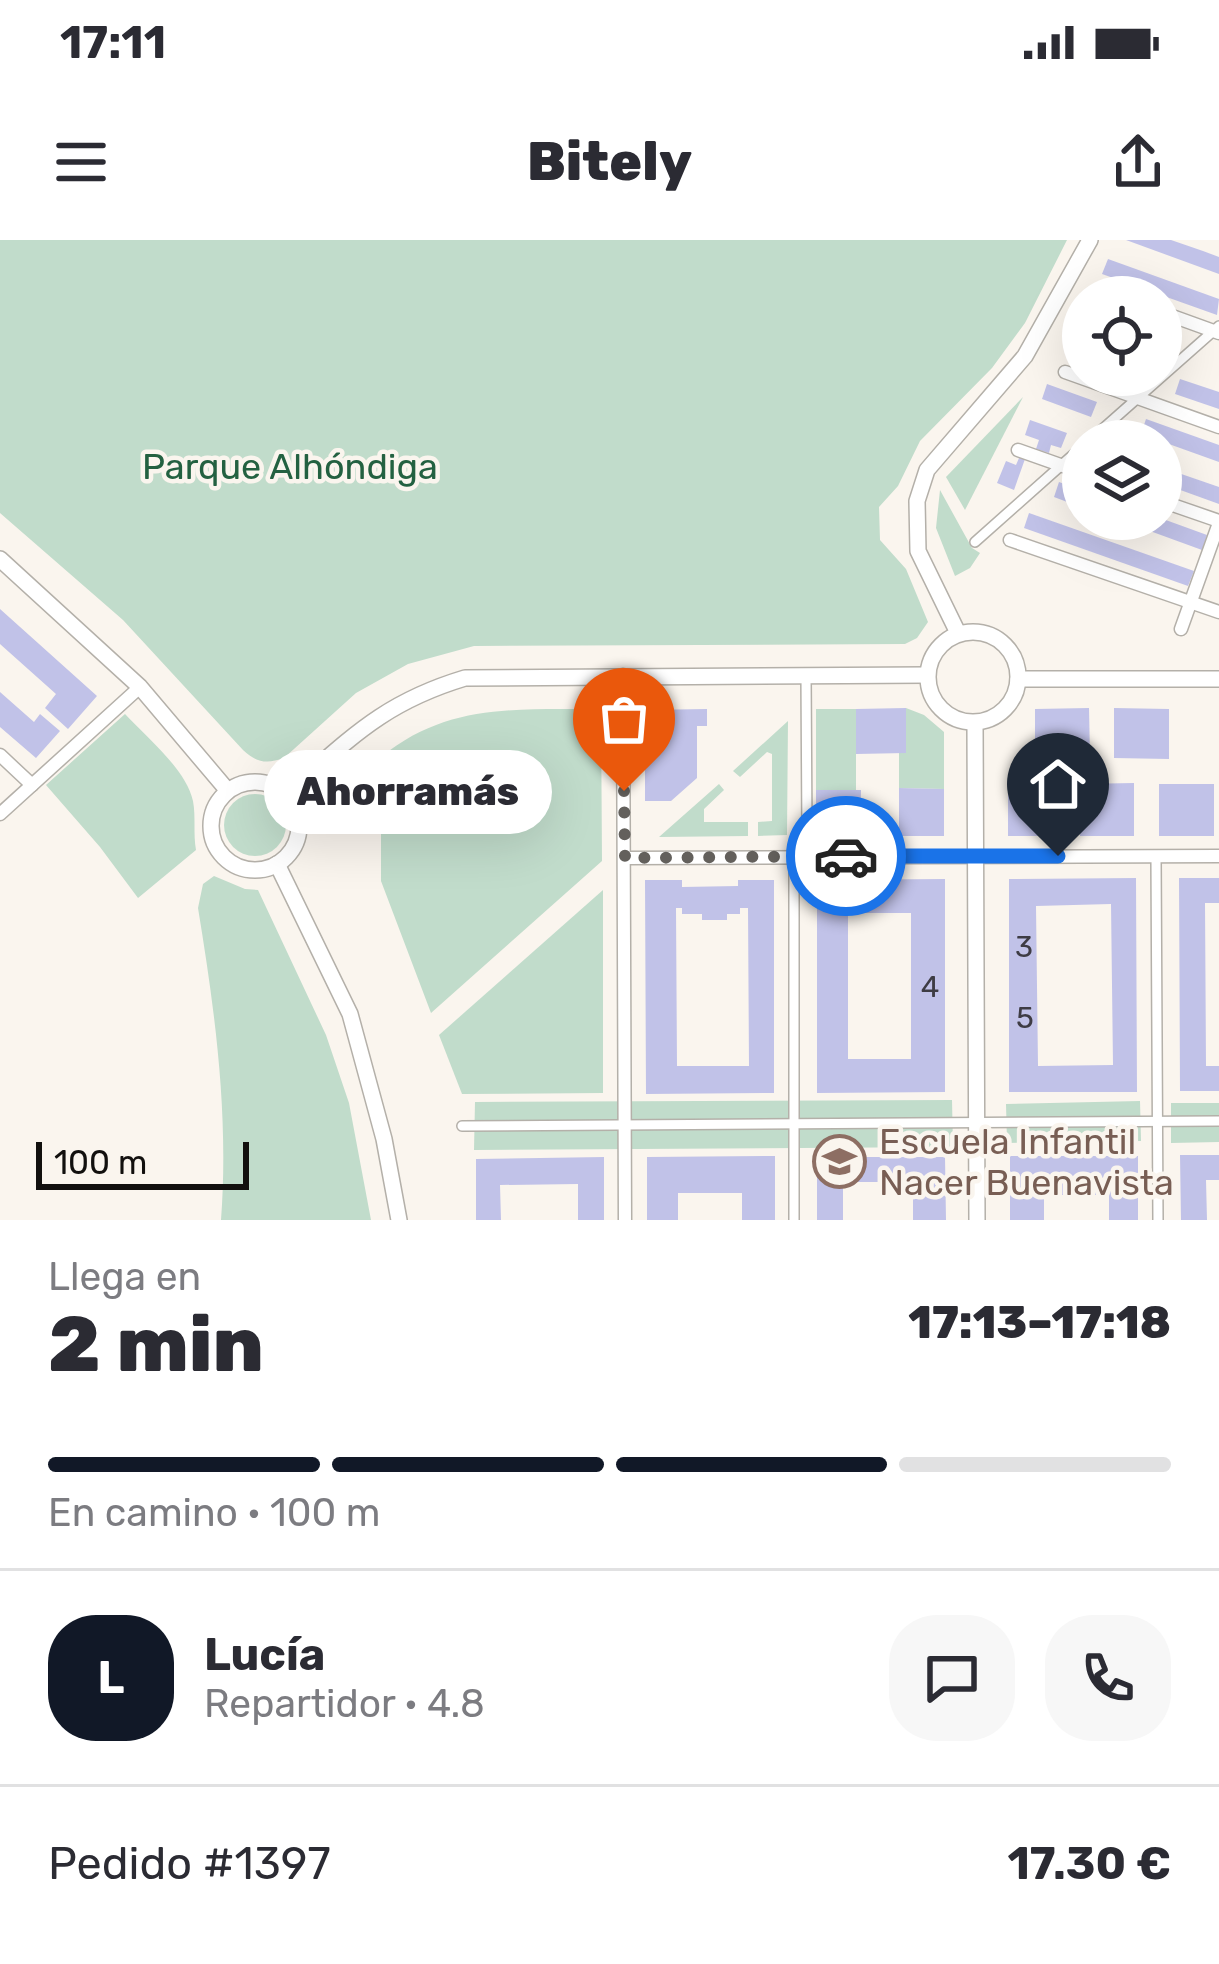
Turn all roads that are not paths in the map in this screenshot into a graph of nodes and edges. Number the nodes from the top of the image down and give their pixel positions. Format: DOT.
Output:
graph roads {
  1 [pos="1090,240"];
  2 [pos="1182,319"];
  3 [pos="1217,330"];
  4 [pos="1131,396"];
  5 [pos="1137,398"];
  6 [pos="1113,420"];
  7 [pos="1219,427"];
  8 [pos="1018,450"];
  9 [pos="1061,466"];
  10 [pos="1182,508"];
  11 [pos="1219,522"];
  12 [pos="1010,540"];
  13 [pos="975,542"];
  14 [pos="0,559"];
  15 [pos="1190,602"];
  16 [pos="1219,612"];
  17 [pos="1180,629"];
  18 [pos="958,633"];
  19 [pos="623,675"];
  20 [pos="806,675"];
  21 [pos="927,675"];
  22 [pos="1018,679"];
  23 [pos="1219,679"];
  24 [pos="140,687"];
  25 [pos="975,723"];
  26 [pos="0,755"];
  27 [pos="32,785"];
  28 [pos="228,791"];
  29 [pos="286,794"];
  30 [pos="0,814"];
  31 [pos="976,856"];
  32 [pos="1156,856"];
  33 [pos="1219,856"];
  34 [pos="794,857"];
  35 [pos="625,858"];
  36 [pos="278,864"];
  37 [pos="1157,1120"];
  38 [pos="1219,1121"];
  39 [pos="976,1123"];
  40 [pos="625,1125"];
  41 [pos="462,1126"];
  42 [pos="794,1126"];
  43 [pos="399,1220"];
  44 [pos="626,1220"];
  45 [pos="794,1220"];
  46 [pos="977,1220"];
  47 [pos="1158,1220"];
  1 -- 18 [label="street"];
  2 -- 3 [label="street"];
  3 -- 5 [label="street"];
  4 -- 5 [label="street"];
  5 -- 6 [label="street"];
  5 -- 7 [label="street"];
  8 -- 9 [label="street"];
  9 -- 13 [label="street"];
  10 -- 11 [label="street"];
  11 -- 15 [label="street"];
  12 -- 15 [label="street"];
  14 -- 24 [label="street"];
  15 -- 16 [label="street"];
  15 -- 17 [label="street"];
  18 -- 21 [label="street"];
  18 -- 22 [label="street"];
  19 -- 20 [label="street"];
  19 -- 29 [label="street"];
  19 -- 35 [label="street"];
  20 -- 21 [label="street"];
  20 -- 34 [label="street"];
  21 -- 25 [label="street"];
  22 -- 23 [label="street"];
  22 -- 25 [label="street"];
  24 -- 27 [label="street"];
  24 -- 28 [label="street"];
  25 -- 31 [label="street"];
  26 -- 27 [label="street"];
  27 -- 30 [label="street"];
  28 -- 29 [label="street"];
  28 -- 36 [label="street"];
  29 -- 36 [label="street"];
  31 -- 32 [label="street"];
  31 -- 34 [label="street"];
  31 -- 39 [label="street"];
  32 -- 33 [label="street"];
  32 -- 37 [label="street"];
  34 -- 35 [label="street"];
  34 -- 42 [label="street"];
  35 -- 40 [label="street"];
  36 -- 43 [label="street"];
  37 -- 38 [label="street"];
  37 -- 39 [label="street"];
  37 -- 47 [label="street"];
  39 -- 42 [label="street"];
  39 -- 46 [label="street"];
  40 -- 41 [label="street"];
  40 -- 42 [label="street"];
  40 -- 44 [label="street"];
  42 -- 45 [label="street"];
}
